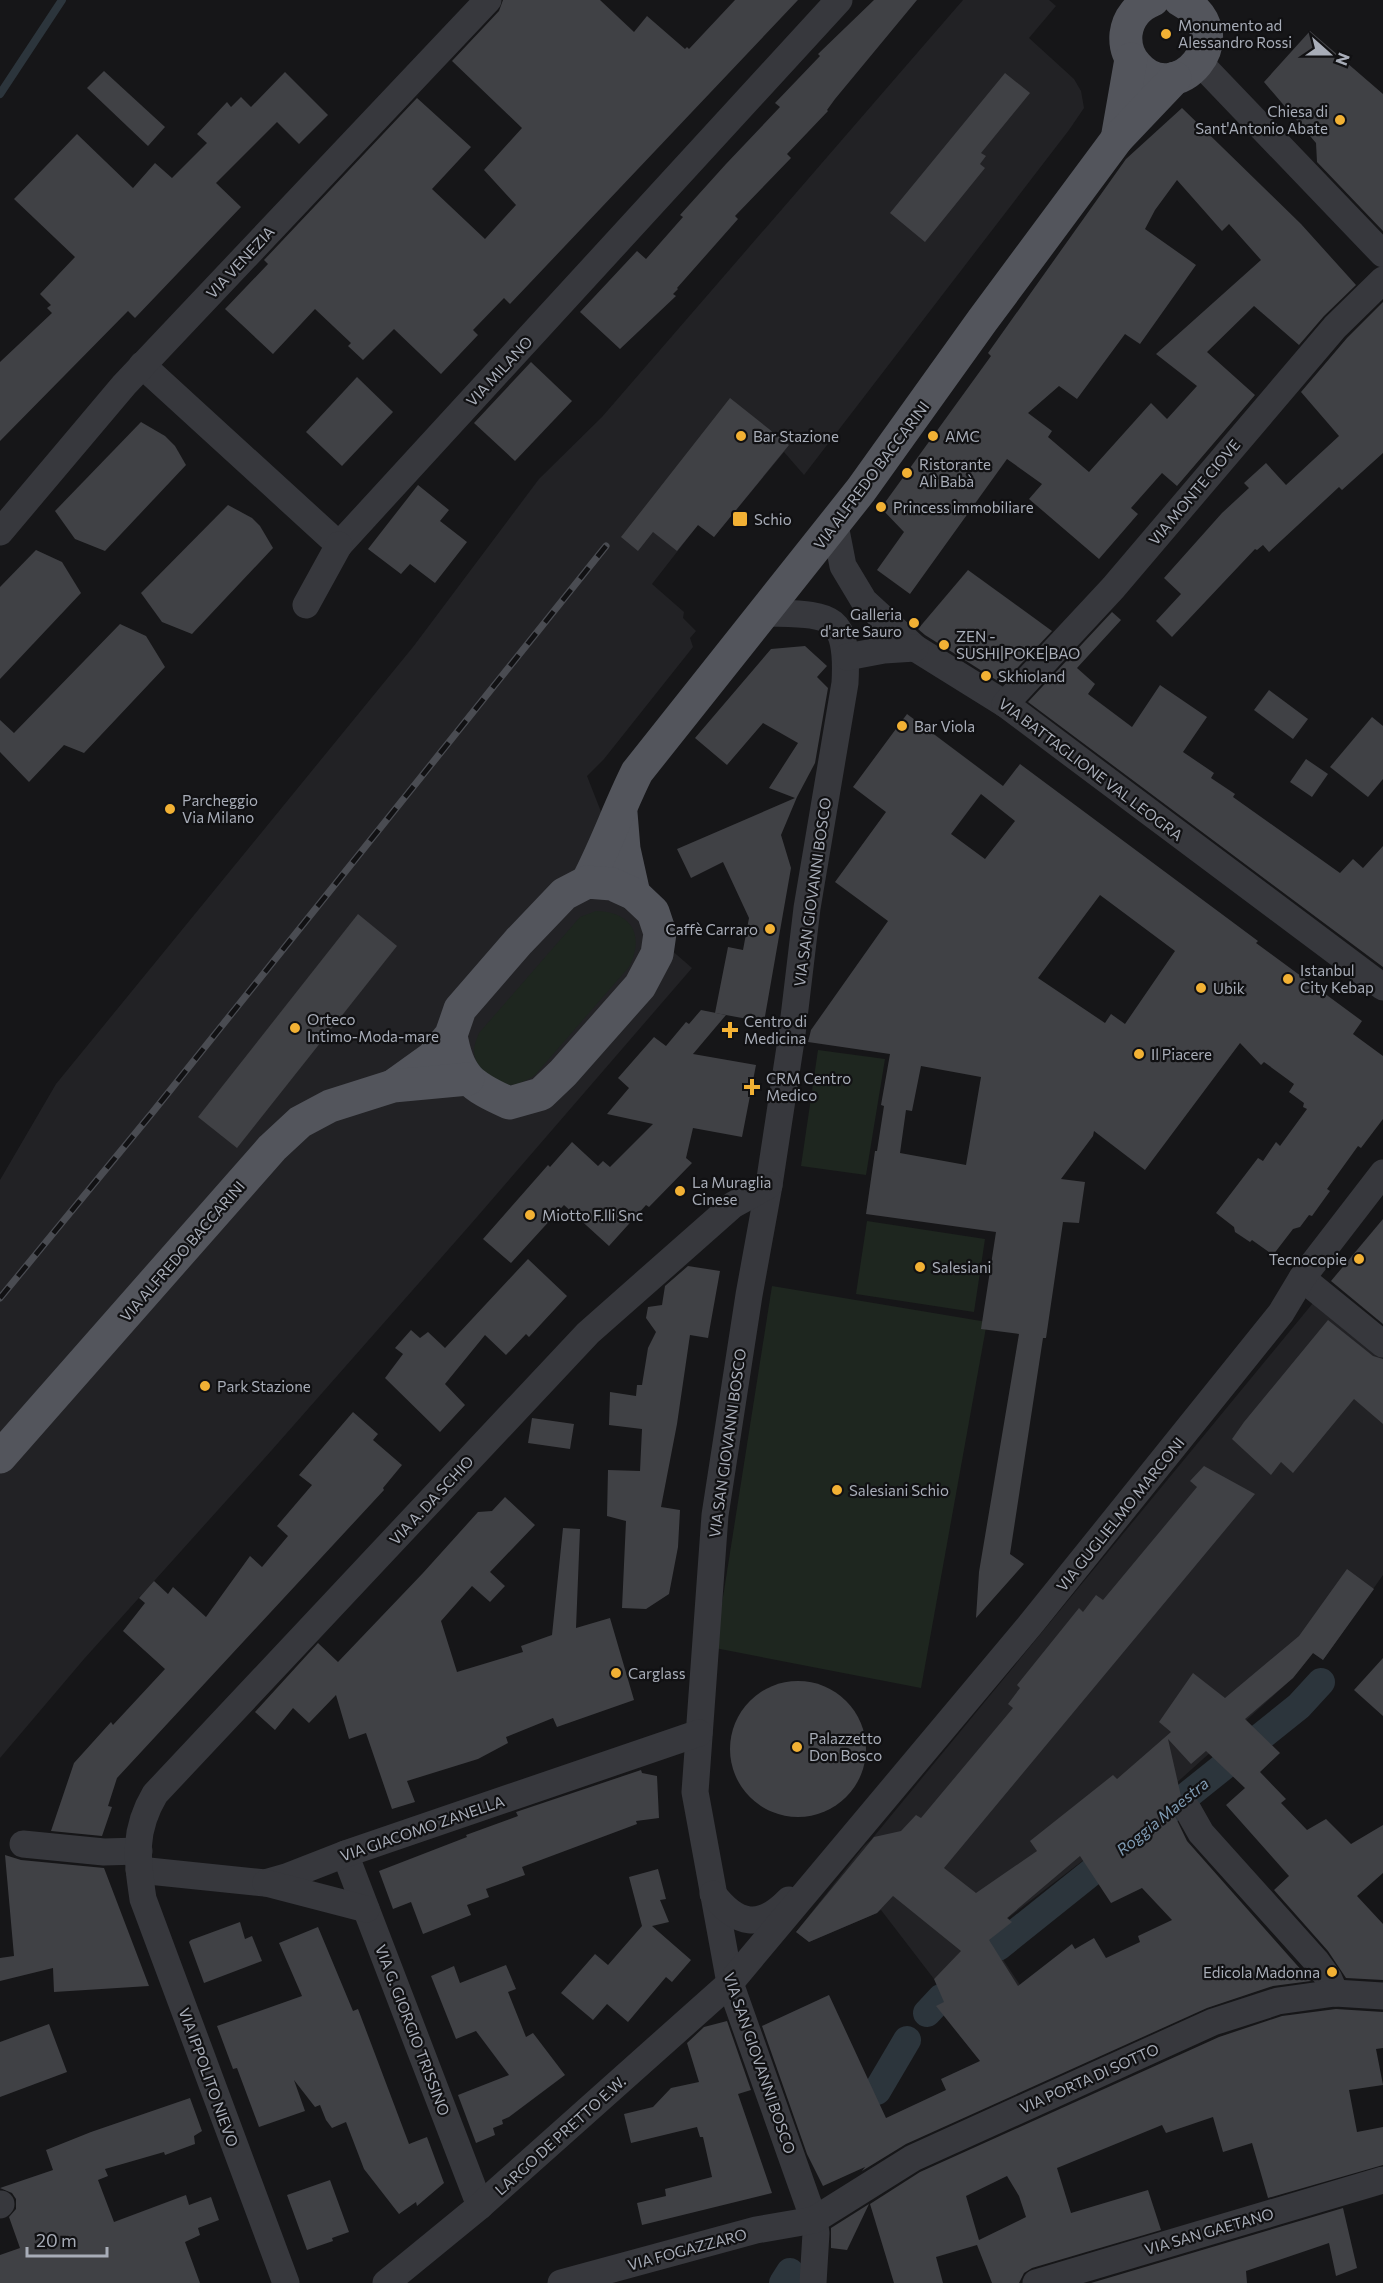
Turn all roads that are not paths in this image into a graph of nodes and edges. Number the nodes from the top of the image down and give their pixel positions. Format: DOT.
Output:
graph roads {
  1 [pos="488,0"];
  2 [pos="839,0"];
  3 [pos="1139,4"];
  4 [pos="1200,5"];
  5 [pos="1131,59"];
  6 [pos="1187,70"];
  7 [pos="1117,139"];
  8 [pos="1383,254"];
  9 [pos="1383,280"];
  10 [pos="142,365"];
  11 [pos="835,525"];
  12 [pos="0,532"];
  13 [pos="339,545"];
  14 [pos="306,604"];
  15 [pos="765,613"];
  16 [pos="915,648"];
  17 [pos="847,657"];
  18 [pos="1005,704"];
  19 [pos="620,805"];
  20 [pos="587,882"];
  21 [pos="634,894"];
  22 [pos="1383,987"];
  23 [pos="456,1022"];
  24 [pos="468,1080"];
  25 [pos="393,1086"];
  26 [pos="1383,1173"];
  27 [pos="769,1185"];
  28 [pos="1302,1278"];
  29 [pos="1383,1344"];
  30 [pos="0,1457"];
  31 [pos="699,1733"];
  32 [pos="1188,1810"];
  33 [pos="23,1844"];
  34 [pos="844,1846"];
  35 [pos="345,1854"];
  36 [pos="139,1860"];
  37 [pos="265,1883"];
  38 [pos="713,1894"];
  39 [pos="366,1910"];
  40 [pos="730,1983"];
  41 [pos="1335,1993"];
  42 [pos="1383,1996"];
  43 [pos="1383,2180"];
  44 [pos="480,2206"];
  45 [pos="814,2220"];
  46 [pos="1064,2279"];
  47 [pos="286,2283"];
  48 [pos="386,2283"];
  49 [pos="561,2283"];
  50 [pos="813,2283"];
  51 [pos="1036,2283"];
  1 -- 10 [label="street, VIA VENEZIA"];
  2 -- 13 [label="street, VIA MILANO"];
  3 -- 5 [label="main road"];
  4 -- 6 [label="main road"];
  5 -- 6 [label="main road"];
  5 -- 7 [label="main road"];
  6 -- 7 [label="main road, VIA ALFREDO BACCARINI"];
  6 -- 8 [label="street"];
  7 -- 11 [label="main road, VIA ALFREDO BACCARINI"];
  9 -- 18 [label="street, VIA MONTE CIOVE"];
  10 -- 12 [label="street, VIA VENEZIA"];
  10 -- 13 [label="street"];
  11 -- 15 [label="main road, VIA ALFREDO BACCARINI"];
  11 -- 16 [label="street, VIA BATTAGLIONE VAL LEOGRA"];
  13 -- 14 [label="street, VIA MILANO"];
  15 -- 17 [label="street, VIA SAN GIOVANNI BOSCO"];
  15 -- 19 [label="main road, VIA ALFREDO BACCARINI"];
  16 -- 17 [label="street"];
  16 -- 18 [label="street, VIA BATTAGLIONE VAL LEOGRA"];
  17 -- 27 [label="street, VIA SAN GIOVANNI BOSCO"];
  18 -- 22 [label="street, VIA BATTAGLIONE VAL LEOGRA"];
  19 -- 20 [label="main road, VIA ALFREDO BACCARINI"];
  19 -- 21 [label="main road"];
  20 -- 21 [label="main road"];
  20 -- 23 [label="main road, VIA ALFREDO BACCARINI"];
  21 -- 24 [label="main road"];
  23 -- 24 [label="main road"];
  23 -- 25 [label="main road, VIA ALFREDO BACCARINI"];
  24 -- 25 [label="main road, VIA ALFREDO BACCARINI"];
  25 -- 30 [label="main road, VIA ALFREDO BACCARINI"];
  26 -- 28 [label="street, VIA GUGLIELMO MARCONI"];
  27 -- 31 [label="street, VIA SAN GIOVANNI BOSCO"];
  27 -- 36 [label="street, VIA A. DA SCHIO"];
  28 -- 29 [label="street"];
  28 -- 34 [label="street, VIA GUGLIELMO MARCONI"];
  31 -- 35 [label="street, VIA GIACOMO ZANELLA"];
  31 -- 38 [label="street, VIA SAN GIOVANNI BOSCO"];
  32 -- 41 [label="street"];
  33 -- 36 [label="street"];
  34 -- 38 [label="street, VIA GUGLIELMO MARCONI"];
  34 -- 40 [label="street, VIA GUGLIELMO MARCONI"];
  35 -- 37 [label="street, VIA GIACOMO ZANELLA"];
  35 -- 39 [label="street, VIA G. GIORGIO TRISSINO"];
  36 -- 37 [label="street, VIA GIACOMO ZANELLA"];
  36 -- 47 [label="street, VIA IPPOLITO NIEVO"];
  37 -- 39 [label="street"];
  38 -- 40 [label="street, VIA SAN GIOVANNI BOSCO"];
  39 -- 44 [label="street, VIA G. GIORGIO TRISSINO"];
  40 -- 44 [label="street, LARGO DE PRETTO E.W."];
  40 -- 45 [label="street, VIA SAN GIOVANNI BOSCO"];
  41 -- 42 [label="street, VIA PORTA DI SOTTO"];
  41 -- 45 [label="street, VIA PORTA DI SOTTO"];
  43 -- 46 [label="street, VIA SAN GAETANO"];
  44 -- 48 [label="street, LARGO DE PRETTO E.W."];
  45 -- 49 [label="street, VIA FOGAZZARO"];
  45 -- 50 [label="street, VIA SAN GIOVANNI BOSCO"];
  46 -- 51 [label="street, VIA SAN GAETANO"];
}
